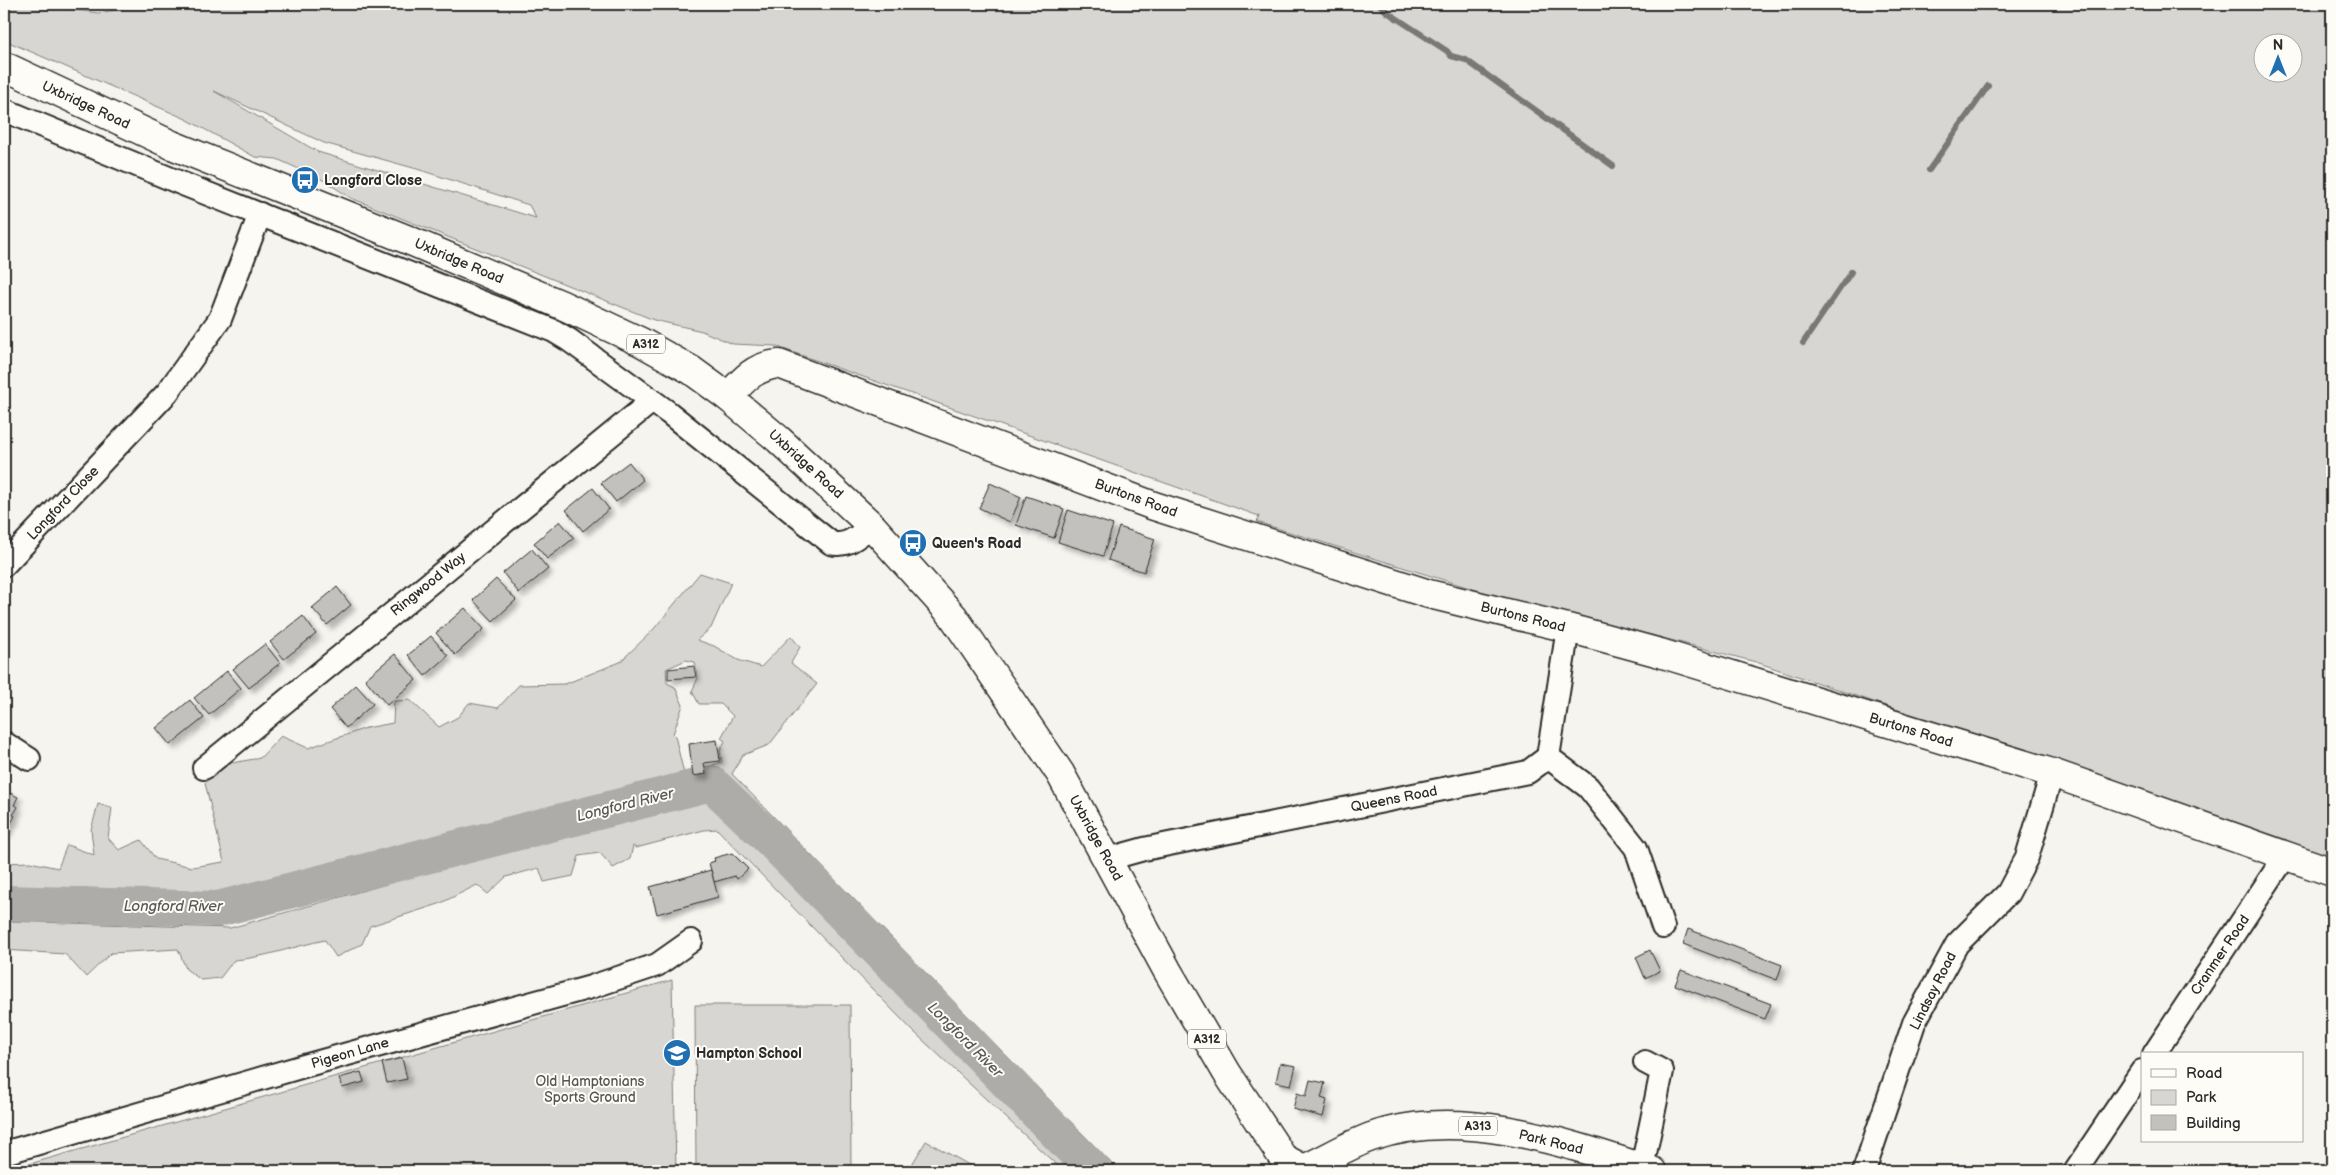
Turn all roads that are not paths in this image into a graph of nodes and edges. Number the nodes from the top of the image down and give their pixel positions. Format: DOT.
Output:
graph roads {
  1 [pos="4,66"];
  2 [pos="4,110"];
  3 [pos="260,214"];
  4 [pos="728,397"];
  5 [pos="652,400"];
  6 [pos="872,526"];
  7 [pos="4,565"];
  8 [pos="1568,628"];
  9 [pos="4,743"];
  10 [pos="1548,757"];
  11 [pos="29,759"];
  12 [pos="204,768"];
  13 [pos="2052,773"];
  14 [pos="2286,855"];
  15 [pos="1108,859"];
  16 [pos="2332,872"];
  17 [pos="1663,927"];
  18 [pos="691,941"];
  19 [pos="2155,1052"];
  20 [pos="1645,1062"];
  21 [pos="2141,1073"];
  22 [pos="4,1153"];
  23 [pos="1300,1169"];
  24 [pos="1647,1170"];
  25 [pos="1864,1171"];
  26 [pos="2076,1171"];
  1 -- 4 [label="main road, Uxbridge Road / A312"];
  2 -- 3 [label="street"];
  3 -- 5 [label="street"];
  3 -- 7 [label="street, Longford Close"];
  4 -- 6 [label="main road, Uxbridge Road / A312"];
  4 -- 8 [label="main road, Burtons Road"];
  5 -- 6 [label="street"];
  5 -- 12 [label="street, Ringwood Way"];
  6 -- 15 [label="main road, Uxbridge Road / A312"];
  8 -- 10 [label="street"];
  8 -- 13 [label="main road, Burtons Road"];
  9 -- 11 [label="street"];
  10 -- 15 [label="street, Queens Road"];
  10 -- 17 [label="street"];
  13 -- 14 [label="main road, Burtons Road"];
  13 -- 25 [label="street, Lindsay Road"];
  14 -- 16 [label="main road, Burtons Road"];
  14 -- 19 [label="street, Cranmer Road"];
  15 -- 23 [label="main road, Uxbridge Road / A312"];
  18 -- 22 [label="street, Pigeon Lane"];
  20 -- 24 [label="street"];
  21 -- 26 [label="street"];
  23 -- 24 [label="main road, Park Road / A313"];
}
